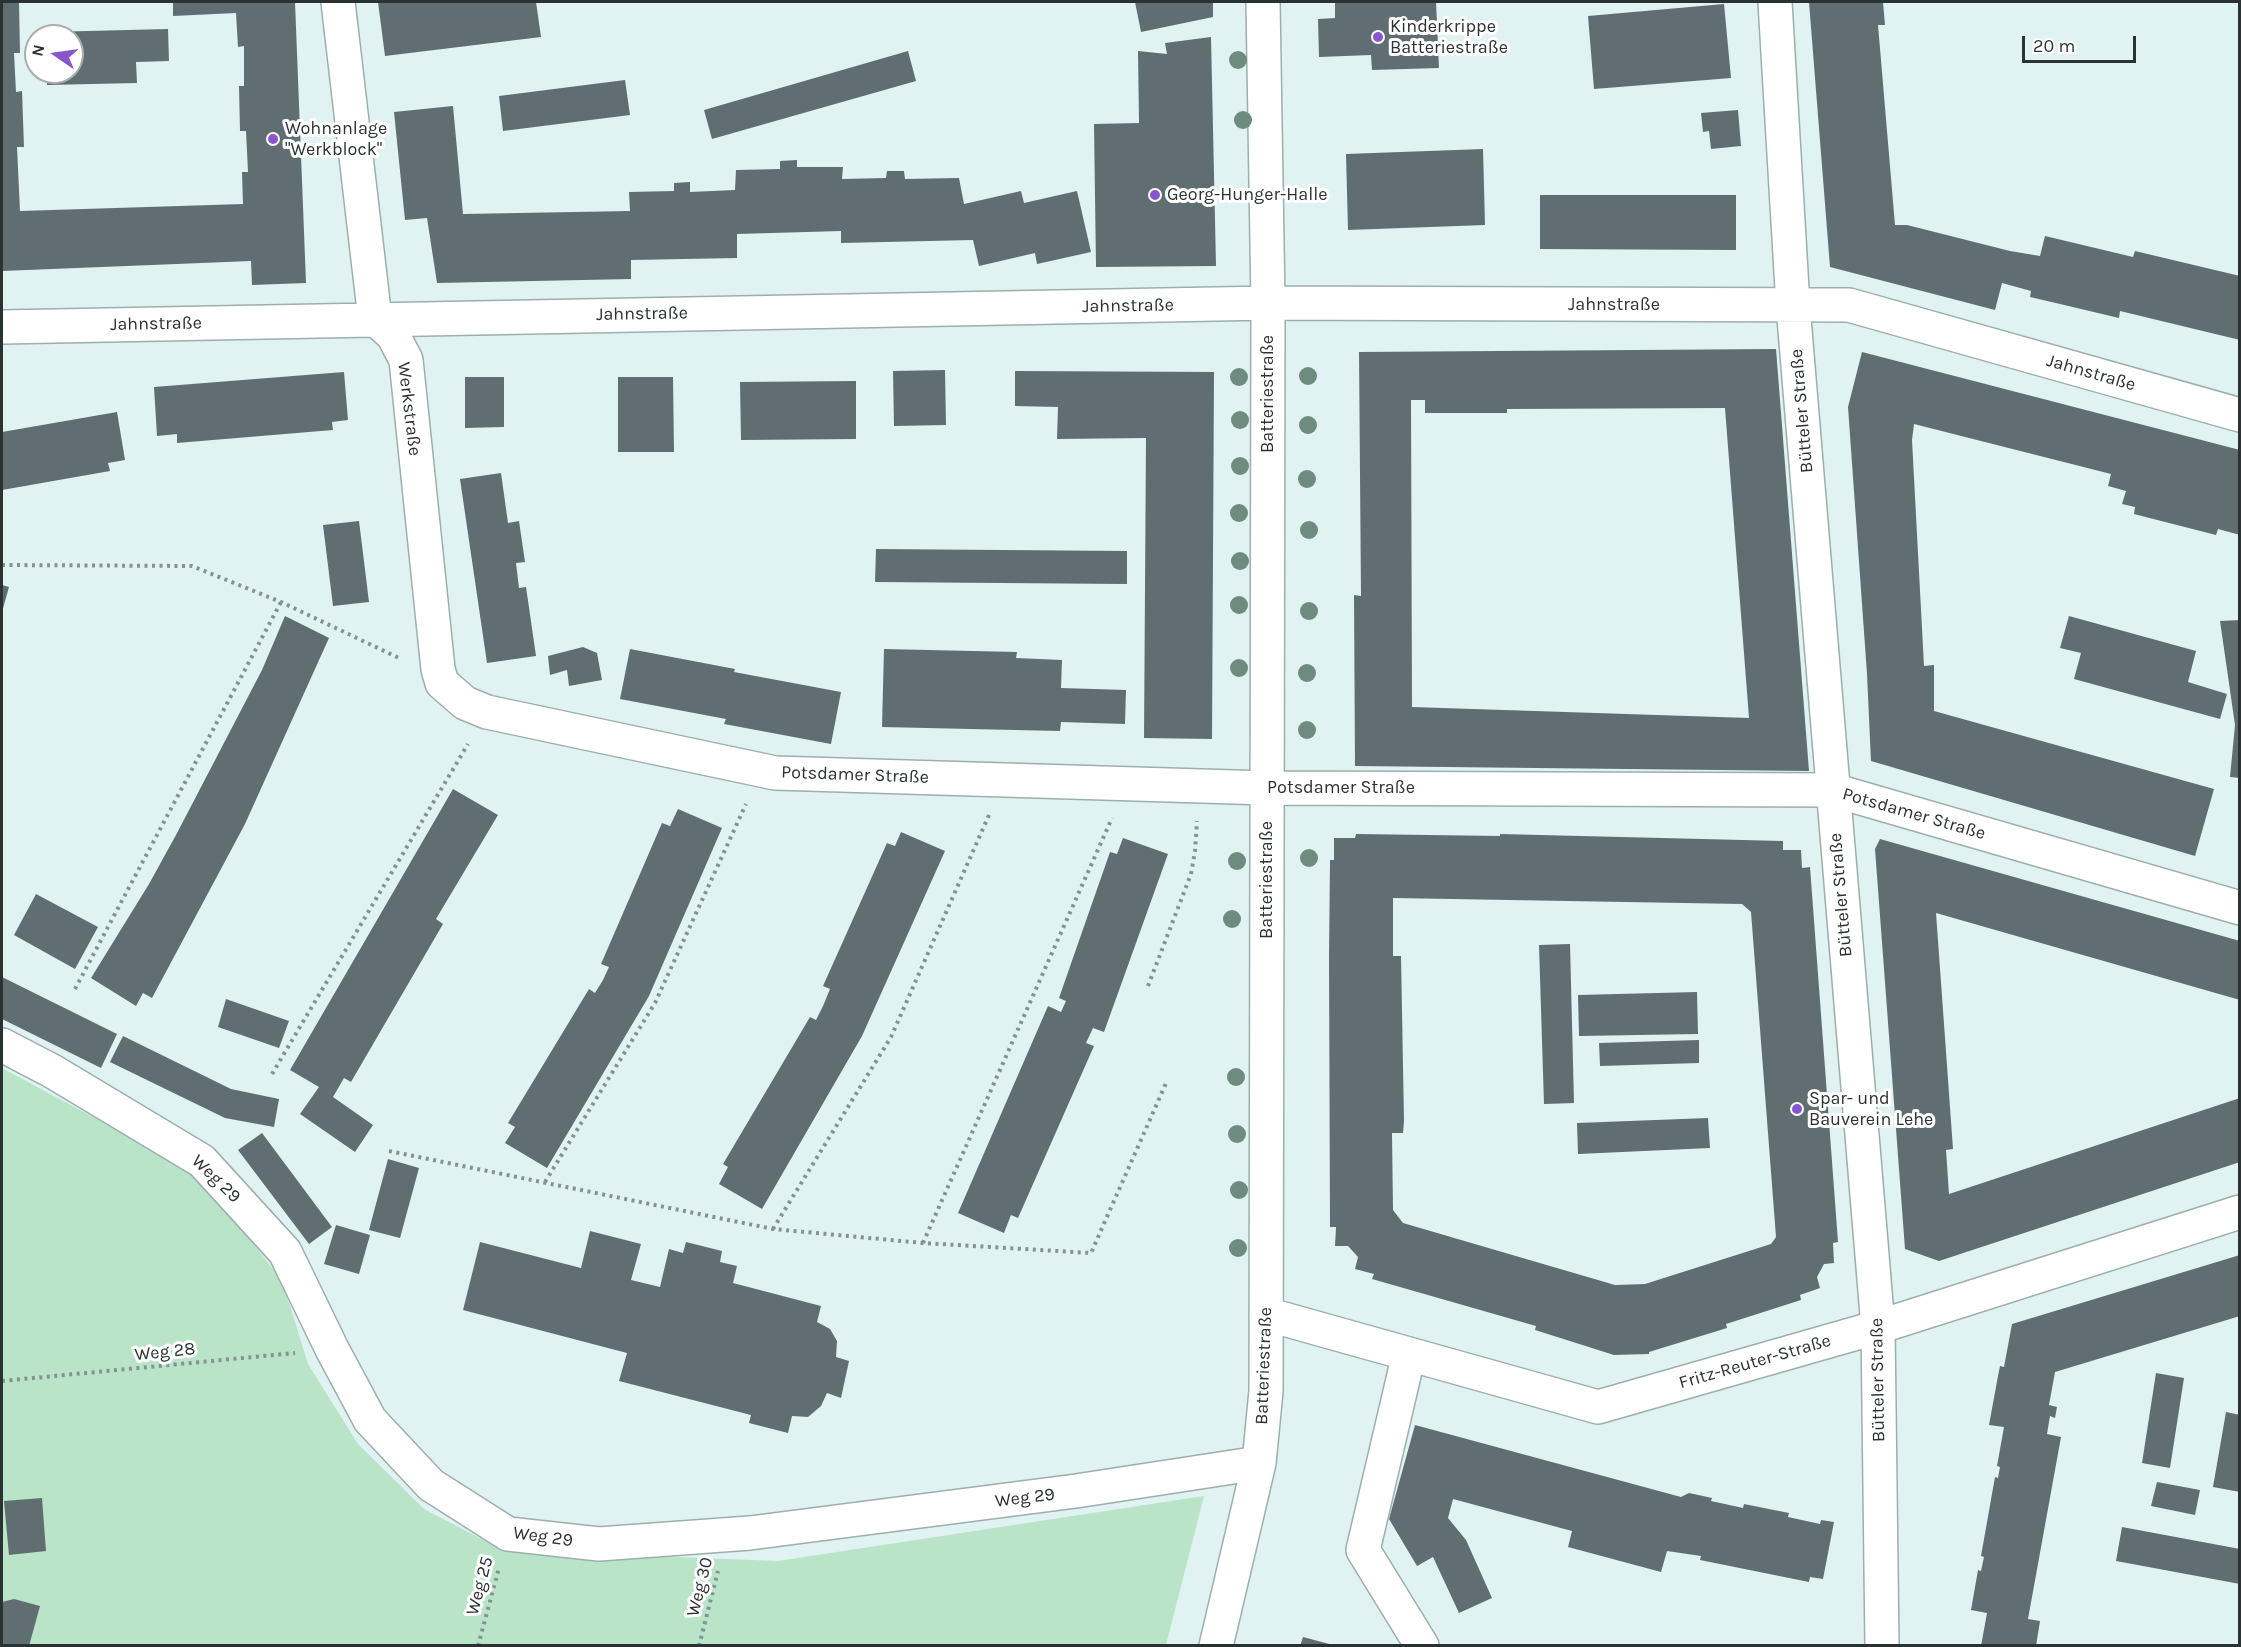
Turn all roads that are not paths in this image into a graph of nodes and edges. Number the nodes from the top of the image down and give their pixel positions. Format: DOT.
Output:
graph roads {
  1 [pos="338,2"];
  2 [pos="1263,2"];
  3 [pos="1775,2"];
  4 [pos="1268,303"];
  5 [pos="1793,306"];
  6 [pos="375,319"];
  7 [pos="2,327"];
  8 [pos="2240,415"];
  9 [pos="440,676"];
  10 [pos="1267,788"];
  11 [pos="1833,790"];
  12 [pos="2240,908"];
  13 [pos="2,1045"];
  14 [pos="2240,1212"];
  15 [pos="1266,1314"];
  16 [pos="1878,1327"];
  17 [pos="1409,1354"];
  18 [pos="1259,1464"];
  19 [pos="1216,1646"];
  20 [pos="1422,1646"];
  21 [pos="1882,1646"];
  1 -- 6 [label="street"];
  2 -- 4 [label="street, Batteriestraße"];
  3 -- 5 [label="street, Bütteler Straße"];
  4 -- 5 [label="street, Jahnstraße"];
  4 -- 6 [label="street, Jahnstraße"];
  4 -- 10 [label="street, Batteriestraße"];
  5 -- 8 [label="street, Jahnstraße"];
  5 -- 11 [label="street, Bütteler Straße"];
  6 -- 7 [label="street, Jahnstraße"];
  6 -- 9 [label="street, Werkstraße"];
  9 -- 10 [label="street, Potsdamer Straße"];
  10 -- 11 [label="street, Potsdamer Straße"];
  10 -- 15 [label="street, Batteriestraße"];
  11 -- 12 [label="street, Potsdamer Straße"];
  11 -- 16 [label="street, Bütteler Straße"];
  13 -- 18 [label="street, Weg 29"];
  14 -- 16 [label="street, Fritz-Reuter-Straße"];
  15 -- 17 [label="street, Fritz-Reuter-Straße"];
  15 -- 18 [label="street, Batteriestraße"];
  16 -- 17 [label="street, Fritz-Reuter-Straße"];
  16 -- 21 [label="street, Bütteler Straße"];
  17 -- 20 [label="street"];
  18 -- 19 [label="street, Batteriestraße"];
}
